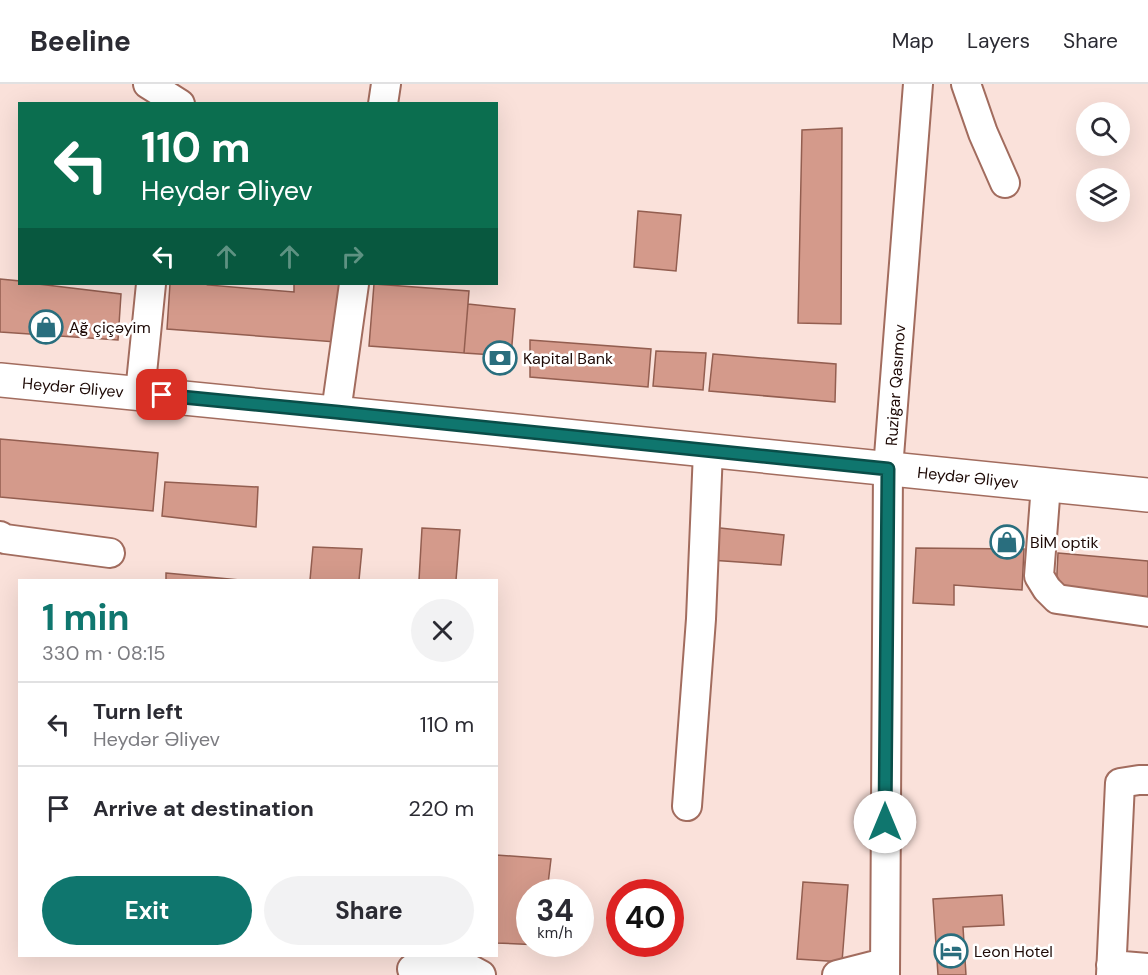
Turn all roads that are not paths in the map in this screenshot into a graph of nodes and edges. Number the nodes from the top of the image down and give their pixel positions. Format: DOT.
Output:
graph roads {
  1 [pos="148,84"];
  2 [pos="386,84"];
  3 [pos="918,84"];
  4 [pos="966,84"];
  5 [pos="177,102"];
  6 [pos="383,102"];
  7 [pos="1005,183"];
  8 [pos="151,285"];
  9 [pos="354,285"];
  10 [pos="0,380"];
  11 [pos="140,393"];
  12 [pos="336,412"];
  13 [pos="708,451"];
  14 [pos="888,469"];
  15 [pos="1046,485"];
  16 [pos="1148,495"];
  17 [pos="0,536"];
  18 [pos="110,553"];
  19 [pos="1148,612"];
  20 [pos="1148,780"];
  21 [pos="687,806"];
  22 [pos="1148,968"];
  23 [pos="412,969"];
  24 [pos="885,969"];
  25 [pos="1111,970"];
  26 [pos="481,975"];
  27 [pos="837,975"];
  1 -- 5 [label="street"];
  2 -- 6 [label="street"];
  3 -- 14 [label="street, Ruzigar Qasımov"];
  4 -- 7 [label="street"];
  8 -- 11 [label="street"];
  9 -- 12 [label="street"];
  10 -- 11 [label="main road, Heydər Əliyev"];
  11 -- 12 [label="main road, Heydər Əliyev"];
  12 -- 13 [label="main road, Heydər Əliyev"];
  13 -- 14 [label="main road, Heydər Əliyev"];
  13 -- 21 [label="street"];
  14 -- 15 [label="main road, Heydər Əliyev"];
  14 -- 24 [label="street, Ruzigar Qasımov"];
  15 -- 16 [label="main road, Heydər Əliyev"];
  15 -- 19 [label="street"];
  17 -- 18 [label="street"];
  20 -- 25 [label="street"];
  22 -- 25 [label="street"];
  23 -- 26 [label="street"];
  24 -- 27 [label="street"];
}
